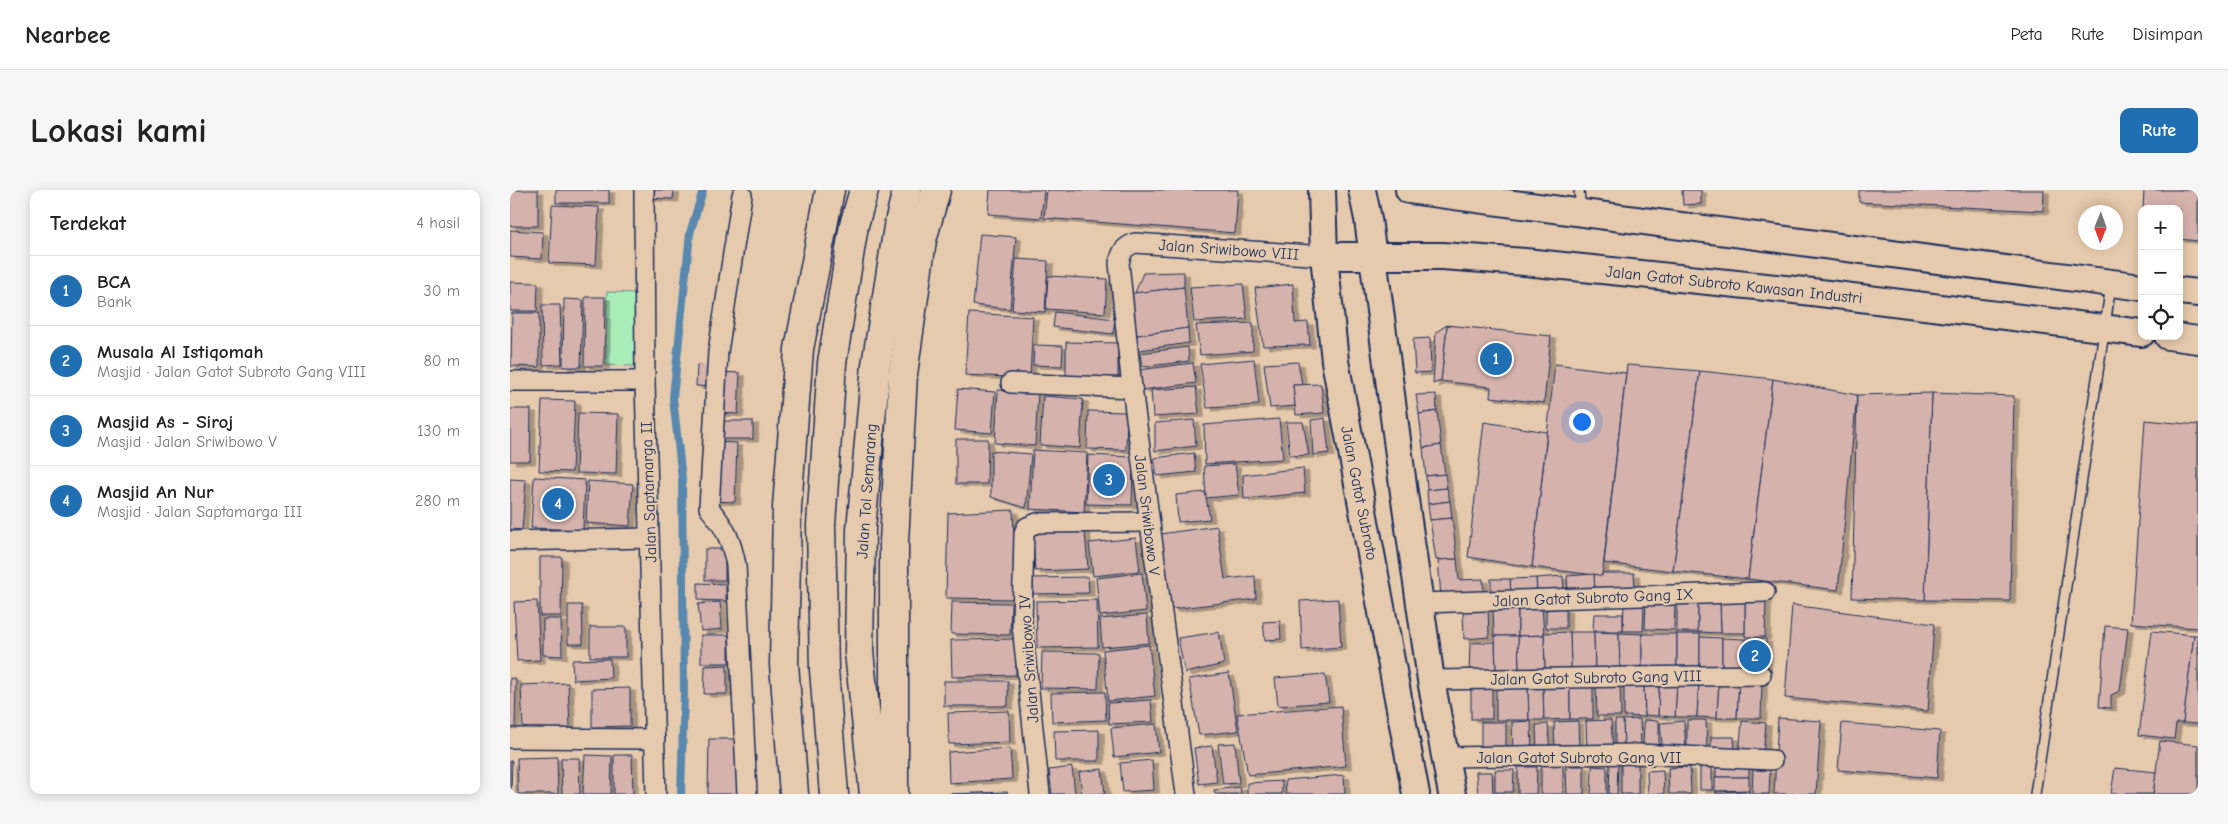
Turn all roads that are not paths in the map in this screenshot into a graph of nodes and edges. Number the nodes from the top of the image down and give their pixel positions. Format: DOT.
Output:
graph roads {
  1 [pos="644,190"];
  2 [pos="830,190"];
  3 [pos="864,190"];
  4 [pos="908,190"];
  5 [pos="936,190"];
  6 [pos="1322,190"];
  7 [pos="1362,190"];
  8 [pos="1409,190"];
  9 [pos="742,194"];
  10 [pos="1580,202"];
  11 [pos="1135,243"];
  12 [pos="1324,256"];
  13 [pos="1373,256"];
  14 [pos="2111,284"];
  15 [pos="2138,287"];
  16 [pos="2183,291"];
  17 [pos="2198,293"];
  18 [pos="2105,329"];
  19 [pos="2138,333"];
  20 [pos="2183,338"];
  21 [pos="2198,340"];
  22 [pos="510,381"];
  23 [pos="644,381"];
  24 [pos="1011,384"];
  25 [pos="1132,388"];
  26 [pos="1149,522"];
  27 [pos="649,538"];
  28 [pos="510,541"];
  29 [pos="1765,592"];
  30 [pos="1421,602"];
  31 [pos="1761,675"];
  32 [pos="1431,680"];
  33 [pos="510,738"];
  34 [pos="655,739"];
  35 [pos="1446,758"];
  36 [pos="1772,760"];
  37 [pos="656,794"];
  38 [pos="747,794"];
  39 [pos="794,794"];
  40 [pos="834,794"];
  41 [pos="874,794"];
  42 [pos="894,794"];
  43 [pos="1040,794"];
  44 [pos="1186,794"];
  45 [pos="1416,794"];
  46 [pos="1452,794"];
  47 [pos="2035,794"];
  1 -- 23 [label="street, Jalan Saptamarga II"];
  2 -- 39 [label="highway"];
  3 -- 40 [label="highway"];
  4 -- 41 [label="highway, Jalan Tol Semarang"];
  5 -- 42 [label="highway"];
  6 -- 12 [label="street, Jalan Gatot Subroto"];
  7 -- 13 [label="street"];
  8 -- 10 [label="street"];
  9 -- 38 [label="street"];
  10 -- 14 [label="street"];
  11 -- 12 [label="street, Jalan Sriwibowo VIII"];
  11 -- 25 [label="street, Jalan Sriwibowo V"];
  12 -- 13 [label="street, Jalan Gatot Subroto Kawasan Industri"];
  12 -- 45 [label="street, Jalan Gatot Subroto"];
  13 -- 18 [label="street, Jalan Gatot Subroto Kawasan Industri"];
  13 -- 30 [label="street"];
  14 -- 15 [label="street"];
  14 -- 18 [label="lane"];
  16 -- 17 [label="street"];
  18 -- 19 [label="street, Jalan Gatot Subroto Kawasan Industri"];
  18 -- 47 [label="lane"];
  20 -- 21 [label="street"];
  22 -- 23 [label="street"];
  23 -- 27 [label="street, Jalan Saptamarga II"];
  24 -- 25 [label="street"];
  25 -- 26 [label="street, Jalan Sriwibowo V"];
  26 -- 43 [label="street, Jalan Sriwibowo IV"];
  26 -- 44 [label="street, Jalan Sriwibowo V"];
  27 -- 28 [label="street"];
  27 -- 34 [label="street, Jalan Saptamarga II"];
  29 -- 30 [label="street, Jalan Gatot Subroto Gang IX"];
  30 -- 32 [label="street"];
  31 -- 32 [label="street, Jalan Gatot Subroto Gang VIII"];
  32 -- 35 [label="street"];
  33 -- 34 [label="street"];
  34 -- 37 [label="street, Jalan Saptamarga II"];
  35 -- 36 [label="street, Jalan Gatot Subroto Gang VII"];
  35 -- 46 [label="street"];
}
